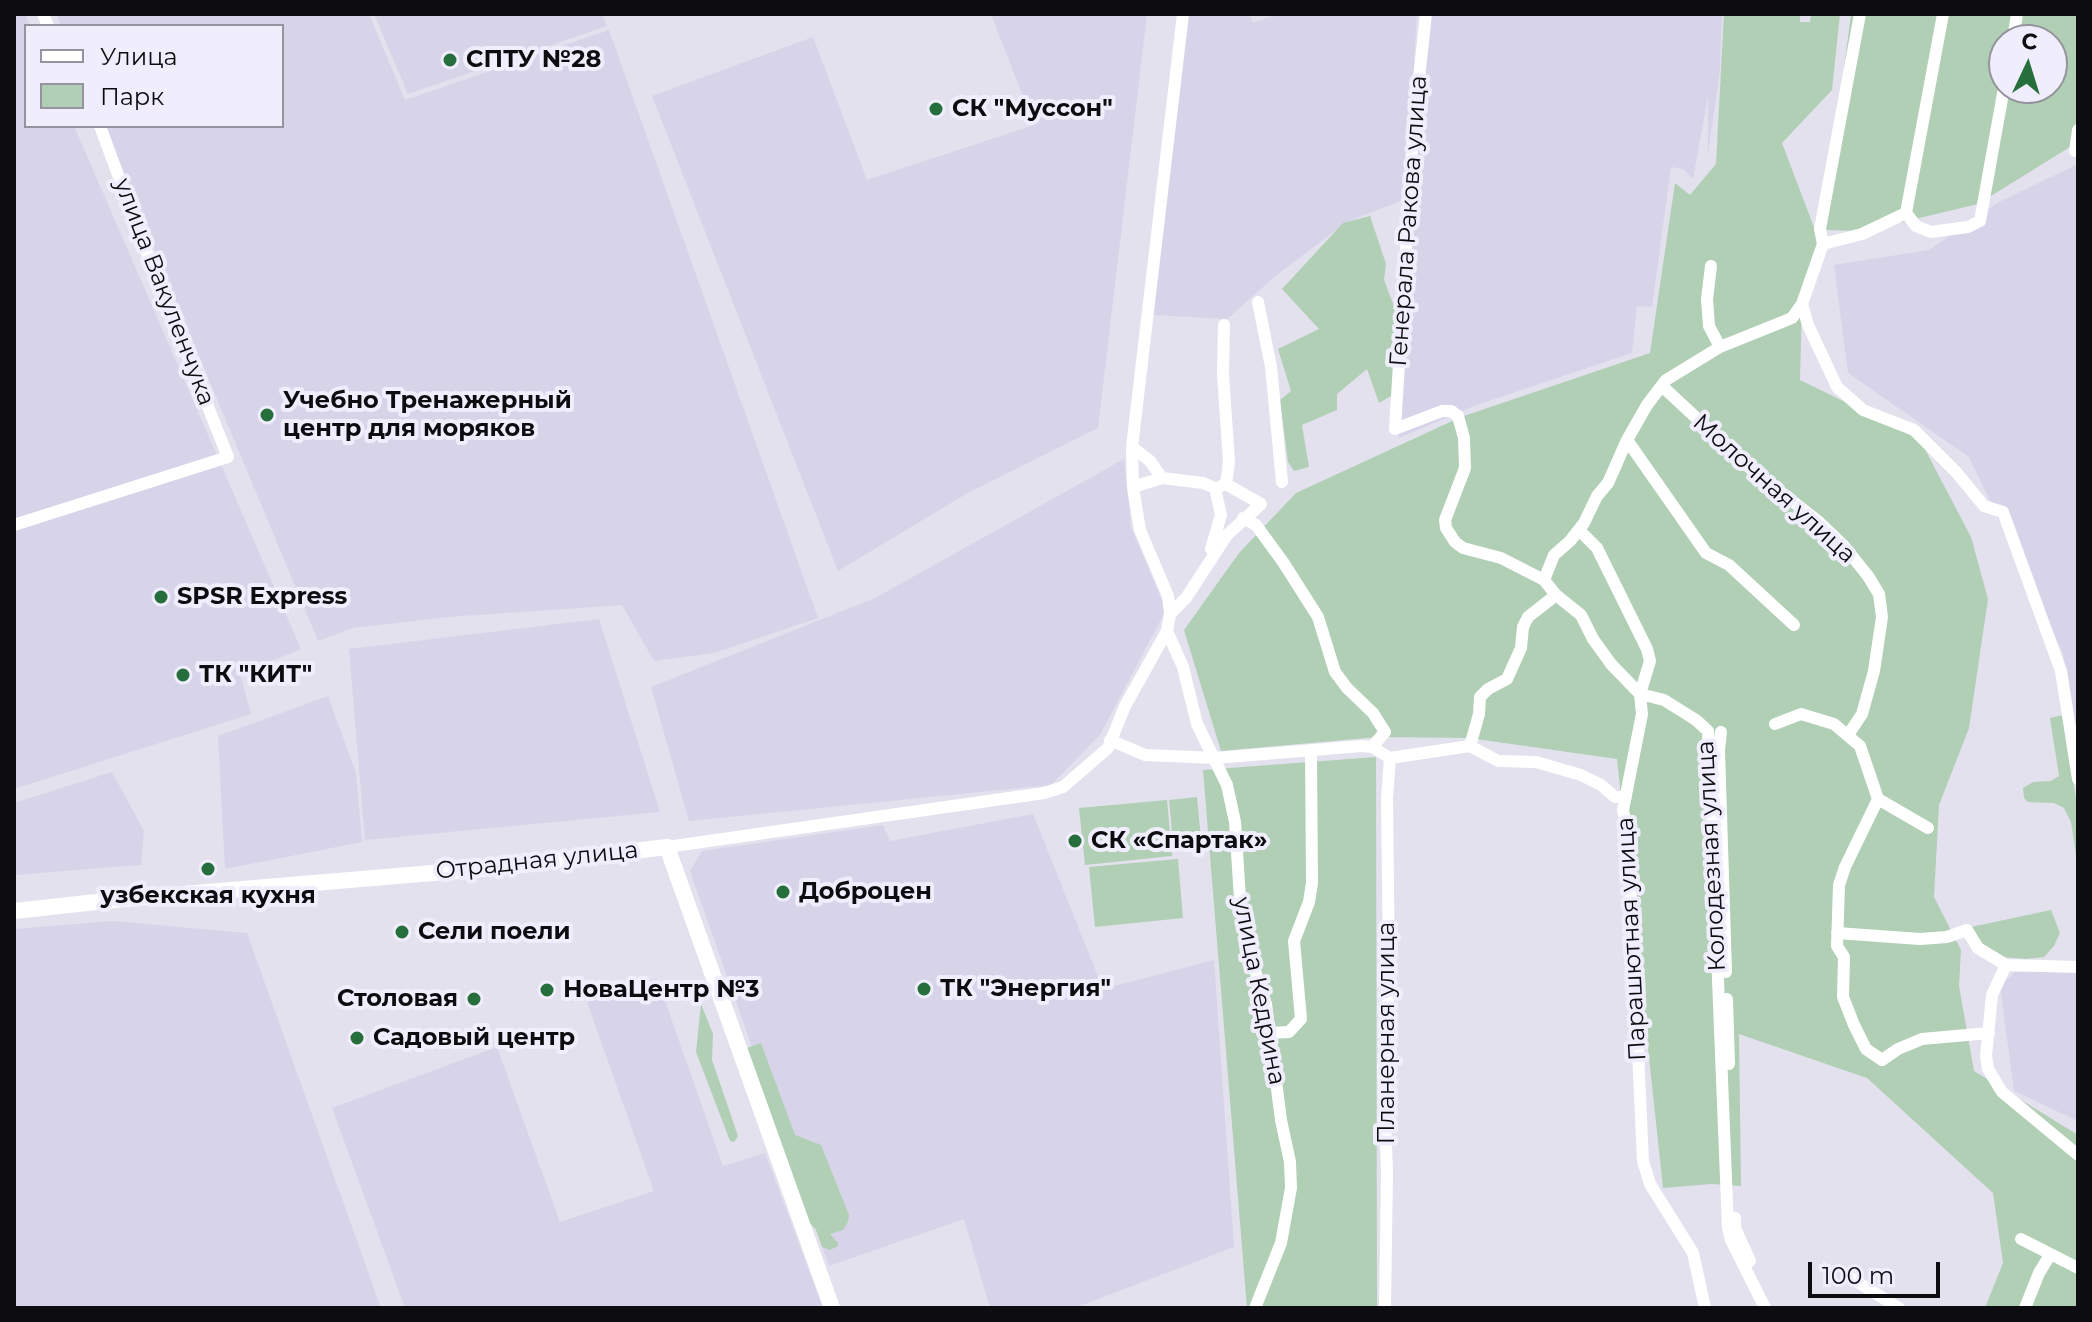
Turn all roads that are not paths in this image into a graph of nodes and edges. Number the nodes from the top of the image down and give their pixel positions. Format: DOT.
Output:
graph roads {
  1 [pos="1183,14"];
  2 [pos="1426,14"];
  3 [pos="1860,14"];
  4 [pos="1943,14"];
  5 [pos="2001,104"];
  6 [pos="101,128"];
  7 [pos="2078,130"];
  8 [pos="2076,151"];
  9 [pos="1906,213"];
  10 [pos="1823,244"];
  11 [pos="1711,266"];
  12 [pos="1258,302"];
  13 [pos="1802,304"];
  14 [pos="1224,325"];
  15 [pos="1720,347"];
  16 [pos="1662,386"];
  17 [pos="1395,429"];
  18 [pos="1627,440"];
  19 [pos="1132,447"];
  20 [pos="1162,478"];
  21 [pos="1282,482"];
  22 [pos="1221,486"];
  23 [pos="1133,487"];
  24 [pos="1243,518"];
  25 [pos="14,525"];
  26 [pos="1579,530"];
  27 [pos="1207,564"];
  28 [pos="1544,580"];
  29 [pos="1556,595"];
  30 [pos="1170,614"];
  31 [pos="1794,625"];
  32 [pos="1167,631"];
  33 [pos="1640,694"];
  34 [pos="1775,724"];
  35 [pos="1721,732"];
  36 [pos="1848,735"];
  37 [pos="1110,740"];
  38 [pos="1470,746"];
  39 [pos="1372,747"];
  40 [pos="1311,750"];
  41 [pos="1215,758"];
  42 [pos="1390,758"];
  43 [pos="2078,779"];
  44 [pos="1626,797"];
  45 [pos="1878,799"];
  46 [pos="1928,828"];
  47 [pos="667,847"];
  48 [pos="14,911"];
  49 [pos="1837,933"];
  50 [pos="2006,965"];
  51 [pos="2078,967"];
  52 [pos="1268,1033"];
  53 [pos="1989,1033"];
  54 [pos="2078,1155"];
  55 [pos="2021,1239"];
  56 [pos="2050,1255"];
  57 [pos="2078,1268"];
  58 [pos="1848,1276"];
  59 [pos="832,1308"];
  60 [pos="1255,1308"];
  61 [pos="1385,1308"];
  62 [pos="1705,1308"];
  63 [pos="1765,1308"];
  64 [pos="1774,1308"];
  65 [pos="1899,1308"];
  66 [pos="2025,1308"];
  1 -- 19 [label="street"];
  2 -- 17 [label="street, Генерала Ракова улица"];
  3 -- 10 [label="street"];
  4 -- 9 [label="street"];
  5 -- 9 [label="street"];
  6 -- 25 [label="street, улица Вакуленчука"];
  7 -- 8 [label="street"];
  9 -- 10 [label="street"];
  10 -- 13 [label="street"];
  11 -- 15 [label="street"];
  12 -- 21 [label="street"];
  13 -- 15 [label="street"];
  13 -- 43 [label="street"];
  14 -- 22 [label="street"];
  15 -- 16 [label="street"];
  16 -- 18 [label="street"];
  16 -- 36 [label="street, Молочная улица"];
  17 -- 28 [label="street, Колодезная улица"];
  18 -- 26 [label="street"];
  18 -- 31 [label="street"];
  19 -- 20 [label="street"];
  19 -- 23 [label="street"];
  20 -- 22 [label="street"];
  20 -- 23 [label="street"];
  22 -- 24 [label="street"];
  22 -- 27 [label="street"];
  23 -- 30 [label="street"];
  24 -- 27 [label="street"];
  24 -- 39 [label="street"];
  26 -- 28 [label="street"];
  26 -- 33 [label="street, Парашютная улица"];
  27 -- 30 [label="street"];
  28 -- 29 [label="street, Колодезная улица"];
  29 -- 33 [label="street, Колодезная улица"];
  29 -- 38 [label="street"];
  30 -- 32 [label="street"];
  32 -- 37 [label="street"];
  32 -- 41 [label="street, улица Кедрина"];
  33 -- 44 [label="street, Парашютная улица"];
  33 -- 63 [label="street, Колодезная улица"];
  34 -- 36 [label="street"];
  35 -- 64 [label="street, Колодезная улица"];
  36 -- 45 [label="street"];
  37 -- 41 [label="street"];
  37 -- 47 [label="street"];
  38 -- 42 [label="street"];
  38 -- 44 [label="street"];
  39 -- 40 [label="street"];
  39 -- 42 [label="street"];
  40 -- 41 [label="street"];
  40 -- 52 [label="street"];
  41 -- 52 [label="street, улица Кедрина"];
  42 -- 61 [label="street, Планерная улица"];
  44 -- 62 [label="street, Парашютная улица"];
  45 -- 46 [label="street"];
  45 -- 49 [label="street"];
  47 -- 48 [label="main road, Отрадная улица"];
  47 -- 59 [label="main road, Отрадная улица"];
  49 -- 50 [label="street"];
  49 -- 53 [label="street"];
  50 -- 51 [label="street"];
  50 -- 53 [label="street"];
  52 -- 60 [label="street, улица Кедрина"];
  53 -- 54 [label="street"];
  55 -- 56 [label="street"];
  56 -- 57 [label="street"];
  56 -- 66 [label="street"];
  58 -- 65 [label="street"];
}
